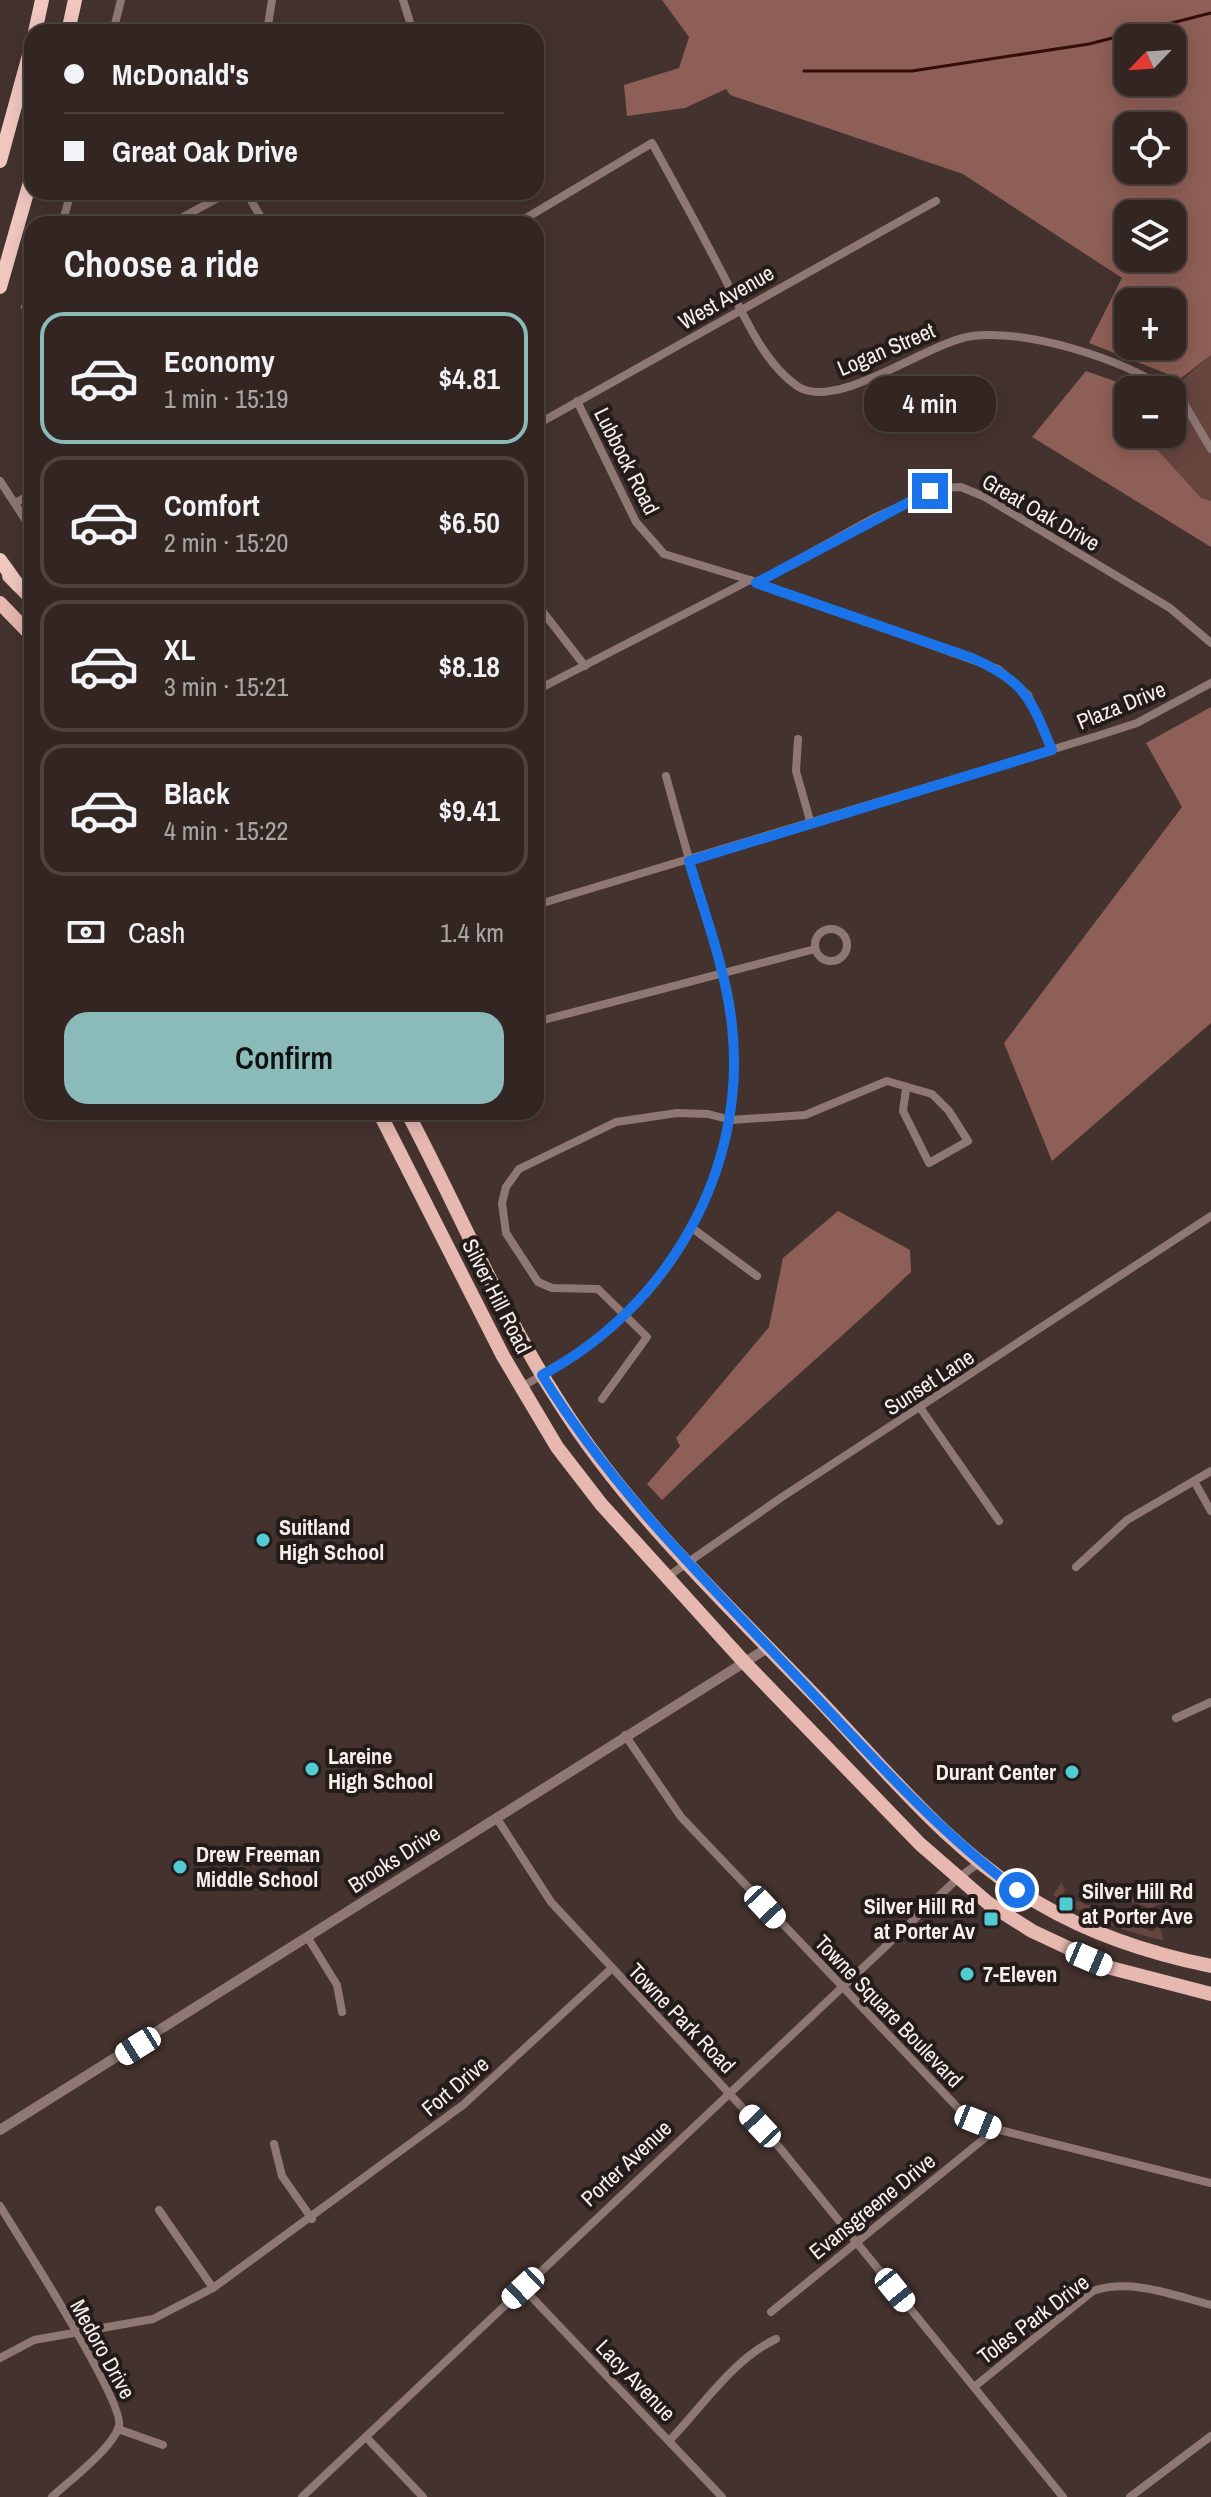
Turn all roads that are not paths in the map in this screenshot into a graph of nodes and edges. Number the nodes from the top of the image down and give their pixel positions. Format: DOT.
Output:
graph roads {
  1 [pos="42,0"];
  2 [pos="75,0"];
  3 [pos="121,0"];
  4 [pos="272,0"];
  5 [pos="403,0"];
  6 [pos="37,24"];
  7 [pos="70,24"];
  8 [pos="115,24"];
  9 [pos="268,24"];
  10 [pos="410,24"];
  11 [pos="24,73"];
  12 [pos="0,161"];
  13 [pos="25,200"];
  14 [pos="214,200"];
  15 [pos="936,201"];
  16 [pos="185,216"];
  17 [pos="529,216"];
  18 [pos="0,287"];
  19 [pos="739,308"];
  20 [pos="1134,376"];
  21 [pos="577,401"];
  22 [pos="1186,407"];
  23 [pos="544,420"];
  24 [pos="1211,449"];
  25 [pos="0,481"];
  26 [pos="24,498"];
  27 [pos="15,503"];
  28 [pos="24,517"];
  29 [pos="0,560"];
  30 [pos="0,568"];
  31 [pos="753,582"];
  32 [pos="18,585"];
  33 [pos="24,591"];
  34 [pos="0,603"];
  35 [pos="544,613"];
  36 [pos="24,628"];
  37 [pos="1211,643"];
  38 [pos="585,666"];
  39 [pos="1211,683"];
  40 [pos="544,686"];
  41 [pos="798,739"];
  42 [pos="1052,750"];
  43 [pos="666,776"];
  44 [pos="811,824"];
  45 [pos="689,861"];
  46 [pos="544,903"];
  47 [pos="815,949"];
  48 [pos="722,971"];
  49 [pos="544,1020"];
  50 [pos="906,1089"];
  51 [pos="383,1120"];
  52 [pos="411,1120"];
  53 [pos="731,1120"];
  54 [pos="1211,1216"];
  55 [pos="692,1228"];
  56 [pos="757,1276"];
  57 [pos="624,1316"];
  58 [pos="542,1375"];
  59 [pos="520,1388"];
  60 [pos="602,1399"];
  61 [pos="921,1409"];
  62 [pos="1211,1471"];
  63 [pos="1194,1481"];
  64 [pos="1211,1511"];
  65 [pos="999,1521"];
  66 [pos="689,1563"];
  67 [pos="1076,1567"];
  68 [pos="667,1577"];
  69 [pos="769,1647"];
  70 [pos="745,1663"];
  71 [pos="1211,1702"];
  72 [pos="1176,1718"];
  73 [pos="625,1735"];
  74 [pos="496,1817"];
  75 [pos="980,1862"];
  76 [pos="957,1879"];
  77 [pos="308,1938"];
  78 [pos="1211,1966"];
  79 [pos="611,1969"];
  80 [pos="841,1988"];
  81 [pos="1211,1994"];
  82 [pos="342,2012"];
  83 [pos="728,2092"];
  84 [pos="996,2129"];
  85 [pos="0,2130"];
  86 [pos="274,2144"];
  87 [pos="1211,2183"];
  88 [pos="0,2206"];
  89 [pos="159,2210"];
  90 [pos="312,2219"];
  91 [pos="855,2241"];
  92 [pos="213,2288"];
  93 [pos="523,2288"];
  94 [pos="1211,2305"];
  95 [pos="771,2312"];
  96 [pos="75,2333"];
  97 [pos="776,2339"];
  98 [pos="0,2358"];
  99 [pos="974,2387"];
  100 [pos="118,2429"];
  101 [pos="1211,2436"];
  102 [pos="366,2437"];
  103 [pos="670,2440"];
  104 [pos="163,2445"];
  105 [pos="52,2497"];
  106 [pos="302,2497"];
  107 [pos="423,2497"];
  108 [pos="722,2497"];
  109 [pos="1063,2497"];
  110 [pos="1130,2497"];
  1 -- 6 [label="highway"];
  2 -- 7 [label="highway"];
  3 -- 8 [label="street"];
  4 -- 9 [label="street"];
  5 -- 10 [label="street"];
  11 -- 12 [label="highway"];
  13 -- 18 [label="highway"];
  14 -- 16 [label="street"];
  15 -- 19 [label="street, West Avenue"];
  17 -- 19 [label="street, Logan Street"];
  19 -- 20 [label="street, Logan Street"];
  19 -- 21 [label="street, West Avenue"];
  21 -- 23 [label="street, West Avenue"];
  21 -- 31 [label="street, Lubbock Road"];
  22 -- 24 [label="street, Logan Street"];
  25 -- 27 [label="street"];
  26 -- 27 [label="street"];
  27 -- 28 [label="street"];
  29 -- 32 [label="highway"];
  30 -- 32 [label="main road"];
  31 -- 37 [label="street, Great Oak Drive"];
  31 -- 38 [label="street, Great Oak Drive"];
  31 -- 42 [label="street, Lubbock Road"];
  32 -- 33 [label="main road"];
  34 -- 36 [label="main road"];
  35 -- 38 [label="street"];
  38 -- 40 [label="street, Great Oak Drive"];
  39 -- 42 [label="street, Plaza Drive"];
  41 -- 44 [label="street"];
  42 -- 44 [label="street, Plaza Drive"];
  43 -- 45 [label="street"];
  44 -- 45 [label="street, Plaza Drive"];
  45 -- 46 [label="street, Plaza Drive"];
  45 -- 48 [label="street"];
  47 -- 47 [label="street"];
  47 -- 48 [label="street"];
  48 -- 49 [label="street"];
  48 -- 53 [label="street"];
  50 -- 50 [label="street"];
  50 -- 53 [label="street"];
  51 -- 59 [label="main road, Silver Hill Road"];
  52 -- 58 [label="main road, Silver Hill Road"];
  53 -- 55 [label="street"];
  53 -- 57 [label="street"];
  54 -- 61 [label="street, Sunset Lane"];
  55 -- 56 [label="street"];
  55 -- 57 [label="street"];
  57 -- 58 [label="street"];
  57 -- 60 [label="street"];
  58 -- 59 [label="street"];
  58 -- 66 [label="main road, Silver Hill Road"];
  59 -- 68 [label="main road, Silver Hill Road"];
  61 -- 65 [label="street"];
  61 -- 66 [label="street, Sunset Lane"];
  62 -- 63 [label="street"];
  63 -- 64 [label="street"];
  63 -- 67 [label="street"];
  66 -- 68 [label="street, Sunset Lane"];
  66 -- 69 [label="main road, Silver Hill Road"];
  68 -- 70 [label="main road, Silver Hill Road"];
  69 -- 70 [label="street, Brooks Drive"];
  69 -- 75 [label="main road, Silver Hill Road"];
  70 -- 73 [label="street, Brooks Drive"];
  70 -- 76 [label="main road, Silver Hill Road"];
  71 -- 72 [label="street"];
  73 -- 74 [label="street, Brooks Drive"];
  73 -- 80 [label="street, Towne Square Boulevard"];
  74 -- 77 [label="street, Brooks Drive"];
  74 -- 79 [label="street, Towne Park Road"];
  75 -- 76 [label="street, Porter Avenue"];
  75 -- 78 [label="main road, Silver Hill Road"];
  76 -- 80 [label="street, Porter Avenue"];
  76 -- 81 [label="main road, Silver Hill Road"];
  77 -- 82 [label="street"];
  77 -- 85 [label="street, Brooks Drive"];
  79 -- 83 [label="street, Towne Park Road"];
  79 -- 90 [label="street, Fort Drive"];
  80 -- 83 [label="street, Porter Avenue"];
  80 -- 84 [label="street, Towne Square Boulevard"];
  83 -- 91 [label="street, Towne Park Road"];
  83 -- 93 [label="street, Porter Avenue"];
  84 -- 87 [label="street, Towne Square Boulevard"];
  84 -- 91 [label="street, Evansgreene Drive"];
  86 -- 90 [label="street"];
  88 -- 96 [label="street, Medoro Drive"];
  89 -- 92 [label="street"];
  90 -- 92 [label="street, Fort Drive"];
  91 -- 95 [label="street, Evansgreene Drive"];
  91 -- 99 [label="street, Towne Park Road"];
  92 -- 96 [label="street, Fort Drive"];
  93 -- 102 [label="street, Porter Avenue"];
  93 -- 103 [label="street, Lacy Avenue"];
  94 -- 99 [label="street, Toles Park Drive"];
  96 -- 98 [label="street, Fort Drive"];
  96 -- 100 [label="street, Medoro Drive"];
  97 -- 103 [label="street"];
  99 -- 109 [label="street, Towne Park Road"];
  100 -- 104 [label="street"];
  100 -- 105 [label="street, Medoro Drive"];
  101 -- 110 [label="street"];
  102 -- 106 [label="street, Porter Avenue"];
  102 -- 107 [label="street"];
  103 -- 108 [label="street, Lacy Avenue"];
}
